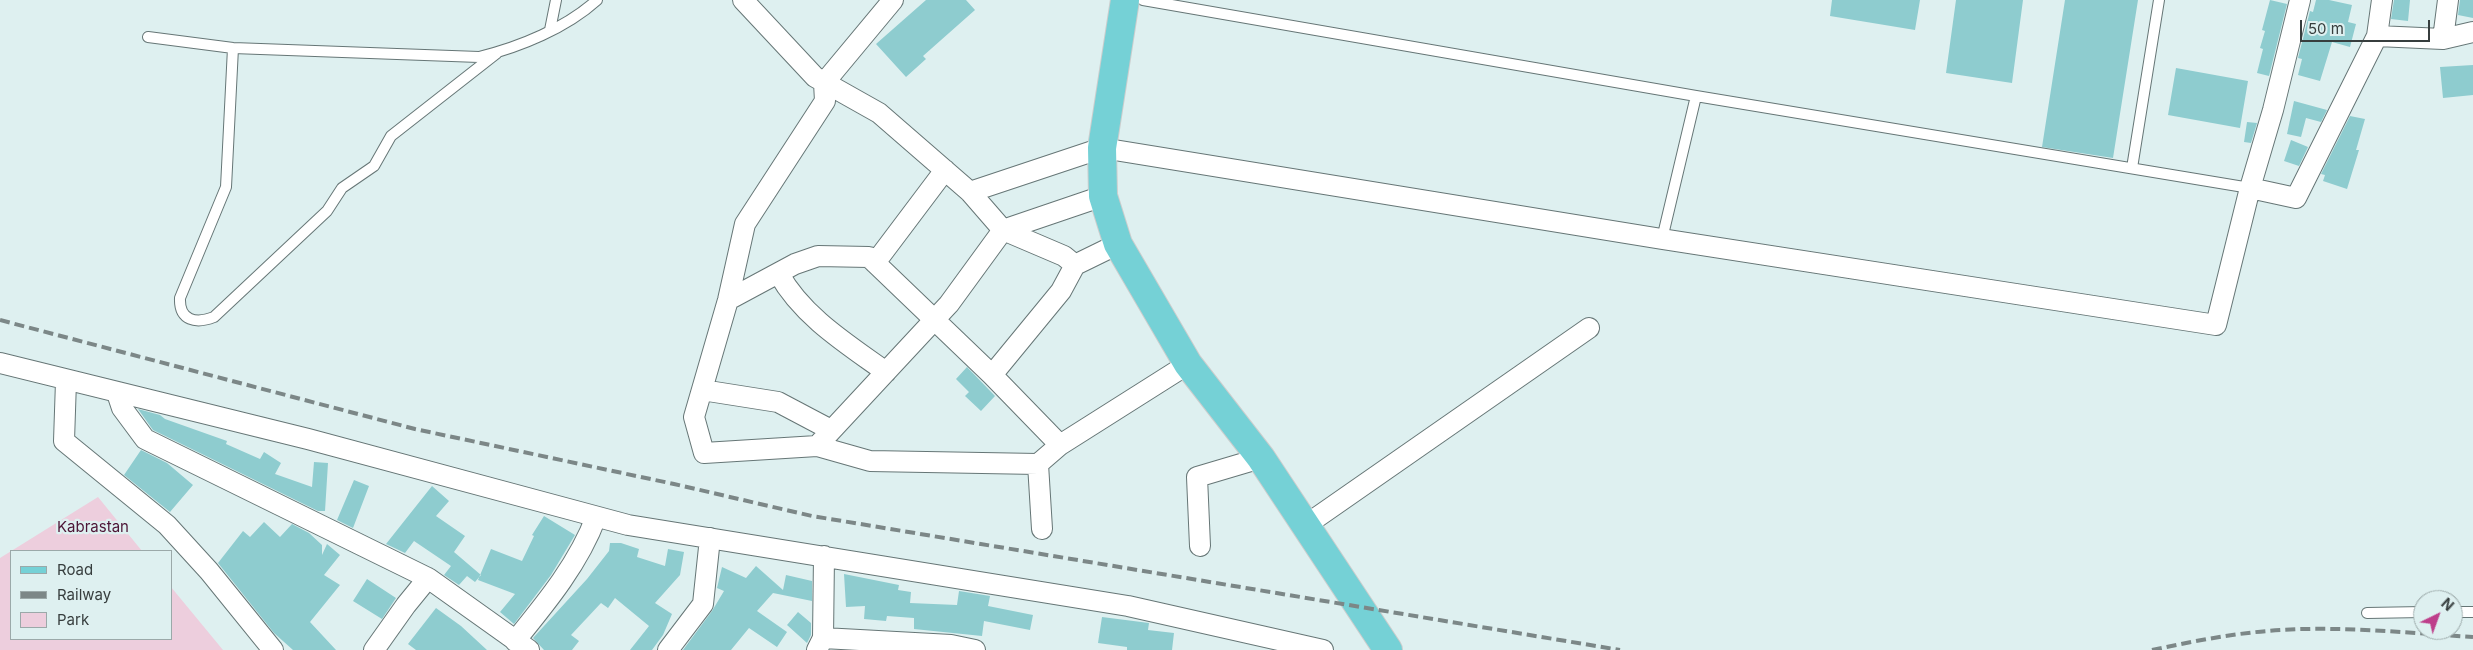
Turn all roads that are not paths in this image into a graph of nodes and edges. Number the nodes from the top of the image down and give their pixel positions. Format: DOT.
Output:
graph roads {
  1 [pos="556,0"];
  2 [pos="597,0"];
  3 [pos="743,0"];
  4 [pos="893,0"];
  5 [pos="1125,0"];
  6 [pos="1143,0"];
  7 [pos="2159,0"];
  8 [pos="2300,0"];
  9 [pos="2382,0"];
  10 [pos="2448,0"];
  11 [pos="550,30"];
  12 [pos="2473,32"];
  13 [pos="2377,36"];
  14 [pos="148,37"];
  15 [pos="2443,39"];
  16 [pos="233,48"];
  17 [pos="497,52"];
  18 [pos="824,83"];
  19 [pos="1696,96"];
  20 [pos="1102,148"];
  21 [pos="2132,168"];
  22 [pos="945,170"];
  23 [pos="2250,188"];
  24 [pos="970,192"];
  25 [pos="1103,196"];
  26 [pos="1003,230"];
  27 [pos="1662,239"];
  28 [pos="1118,244"];
  29 [pos="875,263"];
  30 [pos="1074,265"];
  31 [pos="779,274"];
  32 [pos="728,300"];
  33 [pos="935,319"];
  34 [pos="1589,328"];
  35 [pos="0,363"];
  36 [pos="1188,364"];
  37 [pos="886,372"];
  38 [pos="992,375"];
  39 [pos="66,381"];
  40 [pos="702,390"];
  41 [pos="117,393"];
  42 [pos="831,430"];
  43 [pos="817,446"];
  44 [pos="1060,446"];
  45 [pos="1261,458"];
  46 [pos="1038,464"];
  47 [pos="596,516"];
  48 [pos="1306,525"];
  49 [pos="1042,529"];
  50 [pos="710,538"];
  51 [pos="1200,546"];
  52 [pos="824,556"];
  53 [pos="428,578"];
  54 [pos="2413,612"];
  55 [pos="2367,613"];
  56 [pos="820,644"];
  57 [pos="522,646"];
  58 [pos="273,650"];
  59 [pos="374,650"];
  60 [pos="668,650"];
  61 [pos="975,650"];
  62 [pos="1323,650"];
  63 [pos="1388,650"];
  1 -- 11 [label="lane"];
  2 -- 11 [label="lane"];
  3 -- 18 [label="street"];
  4 -- 18 [label="street"];
  5 -- 20 [label="main road"];
  6 -- 19 [label="lane"];
  7 -- 21 [label="lane"];
  8 -- 23 [label="street"];
  9 -- 13 [label="street"];
  10 -- 15 [label="street"];
  11 -- 17 [label="lane"];
  12 -- 15 [label="street"];
  13 -- 15 [label="street"];
  13 -- 23 [label="street"];
  14 -- 16 [label="lane"];
  16 -- 17 [label="lane"];
  16 -- 17 [label="lane"];
  18 -- 22 [label="street"];
  18 -- 32 [label="street"];
  19 -- 21 [label="lane"];
  19 -- 27 [label="lane"];
  20 -- 24 [label="street"];
  20 -- 25 [label="main road"];
  20 -- 27 [label="street"];
  21 -- 23 [label="lane"];
  22 -- 24 [label="street"];
  22 -- 29 [label="street"];
  23 -- 27 [label="street"];
  24 -- 26 [label="street"];
  25 -- 26 [label="street"];
  25 -- 28 [label="main road"];
  26 -- 30 [label="street"];
  26 -- 33 [label="street"];
  28 -- 30 [label="street"];
  28 -- 36 [label="main road"];
  29 -- 31 [label="street"];
  29 -- 33 [label="street"];
  30 -- 38 [label="street"];
  31 -- 32 [label="street"];
  31 -- 37 [label="street"];
  32 -- 40 [label="street"];
  33 -- 37 [label="street"];
  33 -- 38 [label="street"];
  34 -- 48 [label="street"];
  35 -- 39 [label="street"];
  36 -- 44 [label="street"];
  36 -- 45 [label="main road"];
  37 -- 42 [label="street"];
  38 -- 44 [label="street"];
  39 -- 41 [label="street"];
  39 -- 58 [label="street"];
  40 -- 42 [label="street"];
  40 -- 43 [label="street"];
  41 -- 47 [label="street"];
  41 -- 53 [label="street"];
  42 -- 43 [label="street"];
  43 -- 46 [label="street"];
  44 -- 46 [label="street"];
  45 -- 48 [label="main road"];
  45 -- 51 [label="street"];
  46 -- 49 [label="street"];
  47 -- 50 [label="street"];
  47 -- 57 [label="street"];
  48 -- 63 [label="main road"];
  50 -- 52 [label="street"];
  50 -- 60 [label="street"];
  52 -- 56 [label="street"];
  52 -- 62 [label="street"];
  53 -- 57 [label="street"];
  53 -- 59 [label="street"];
  54 -- 55 [label="lane"];
  56 -- 61 [label="street"];
}
